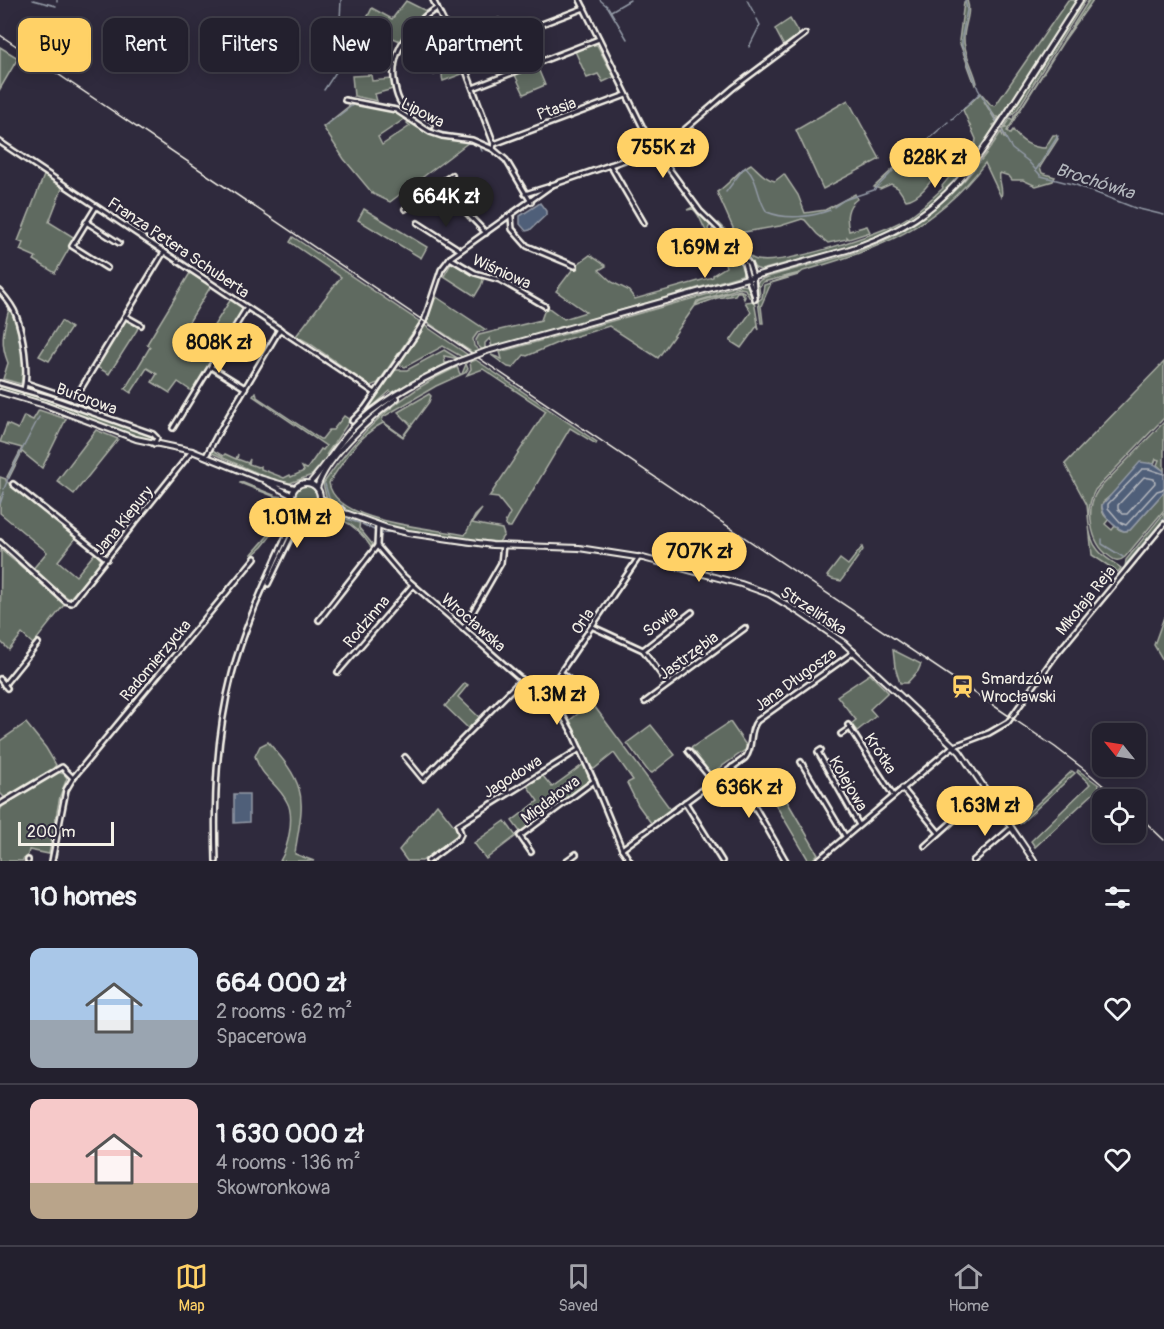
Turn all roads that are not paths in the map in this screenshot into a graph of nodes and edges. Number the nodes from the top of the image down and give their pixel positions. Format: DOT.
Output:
graph roads {
  1 [pos="434,0"];
  2 [pos="580,0"];
  3 [pos="1080,0"];
  4 [pos="438,7"];
  5 [pos="584,8"];
  6 [pos="443,18"];
  7 [pos="543,24"];
  8 [pos="805,33"];
  9 [pos="599,39"];
  10 [pos="466,72"];
  11 [pos="472,88"];
  12 [pos="626,95"];
  13 [pos="345,100"];
  14 [pos="431,126"];
  15 [pos="0,142"];
  16 [pos="494,144"];
  17 [pos="491,148"];
  18 [pos="654,149"];
  19 [pos="610,165"];
  20 [pos="452,175"];
  21 [pos="440,185"];
  22 [pos="552,185"];
  23 [pos="525,194"];
  24 [pos="531,202"];
  25 [pos="96,207"];
  26 [pos="405,209"];
  27 [pos="511,217"];
  28 [pos="86,222"];
  29 [pos="418,223"];
  30 [pos="644,223"];
  31 [pos="486,233"];
  32 [pos="119,243"];
  33 [pos="460,250"];
  34 [pos="165,252"];
  35 [pos="450,258"];
  36 [pos="575,266"];
  37 [pos="107,268"];
  38 [pos="750,277"];
  39 [pos="0,291"];
  40 [pos="545,306"];
  41 [pos="246,309"];
  42 [pos="125,316"];
  43 [pos="141,326"];
  44 [pos="280,329"];
  45 [pos="211,367"];
  46 [pos="419,382"];
  47 [pos="0,383"];
  48 [pos="26,383"];
  49 [pos="245,387"];
  50 [pos="24,390"];
  51 [pos="0,392"];
  52 [pos="375,393"];
  53 [pos="74,400"];
  54 [pos="91,405"];
  55 [pos="352,421"];
  56 [pos="173,428"];
  57 [pos="154,444"];
  58 [pos="192,451"];
  59 [pos="206,456"];
  60 [pos="259,478"];
  61 [pos="310,483"];
  62 [pos="13,484"];
  63 [pos="294,488"];
  64 [pos="317,488"];
  65 [pos="291,495"];
  66 [pos="320,498"];
  67 [pos="295,507"];
  68 [pos="316,507"];
  69 [pos="305,511"];
  70 [pos="348,514"];
  71 [pos="1164,524"];
  72 [pos="378,525"];
  73 [pos="0,542"];
  74 [pos="503,545"];
  75 [pos="377,546"];
  76 [pos="639,557"];
  77 [pos="255,558"];
  78 [pos="107,560"];
  79 [pos="412,585"];
  80 [pos="259,600"];
  81 [pos="692,612"];
  82 [pos="319,620"];
  83 [pos="592,627"];
  84 [pos="745,628"];
  85 [pos="463,629"];
  86 [pos="38,643"];
  87 [pos="642,650"];
  88 [pos="854,652"];
  89 [pos="338,672"];
  90 [pos="561,673"];
  91 [pos="522,679"];
  92 [pos="0,680"];
  93 [pos="668,684"];
  94 [pos="585,692"];
  95 [pos="1028,693"];
  96 [pos="543,698"];
  97 [pos="645,702"];
  98 [pos="841,734"];
  99 [pos="953,746"];
  100 [pos="580,748"];
  101 [pos="688,751"];
  102 [pos="820,751"];
  103 [pos="405,757"];
  104 [pos="801,762"];
  105 [pos="732,767"];
  106 [pos="73,778"];
  107 [pos="712,781"];
  108 [pos="594,782"];
  109 [pos="902,788"];
  110 [pos="894,795"];
  111 [pos="685,802"];
  112 [pos="0,804"];
  113 [pos="965,810"];
  114 [pos="859,825"];
  115 [pos="1011,829"];
  116 [pos="939,833"];
  117 [pos="845,836"];
  118 [pos="925,846"];
  119 [pos="622,849"];
  120 [pos="531,852"];
  121 [pos="576,854"];
  122 [pos="52,861"];
  123 [pos="216,861"];
  124 [pos="428,861"];
  125 [pos="566,861"];
  126 [pos="630,861"];
  127 [pos="722,861"];
  128 [pos="786,861"];
  129 [pos="817,861"];
  130 [pos="973,861"];
  131 [pos="1034,861"];
  1 -- 4 [label="street"];
  2 -- 5 [label="street"];
  3 -- 38 [label="main road"];
  4 -- 6 [label="street"];
  4 -- 14 [label="street"];
  5 -- 7 [label="street"];
  5 -- 9 [label="street"];
  8 -- 18 [label="street"];
  9 -- 11 [label="street"];
  9 -- 12 [label="street"];
  10 -- 11 [label="street"];
  11 -- 16 [label="street"];
  12 -- 16 [label="street, Ptasia"];
  12 -- 18 [label="street"];
  13 -- 17 [label="street, Lipowa"];
  15 -- 25 [label="street, Franza Petera Schuberta"];
  16 -- 17 [label="street"];
  17 -- 23 [label="street"];
  18 -- 19 [label="street"];
  18 -- 38 [label="street"];
  19 -- 22 [label="street"];
  19 -- 30 [label="street"];
  20 -- 21 [label="street"];
  21 -- 26 [label="street"];
  21 -- 31 [label="street"];
  22 -- 23 [label="street"];
  22 -- 24 [label="street"];
  23 -- 24 [label="street"];
  24 -- 27 [label="street"];
  25 -- 28 [label="street"];
  25 -- 34 [label="street, Franza Petera Schuberta"];
  27 -- 31 [label="street"];
  27 -- 36 [label="street"];
  28 -- 32 [label="street"];
  28 -- 37 [label="street"];
  29 -- 33 [label="street"];
  31 -- 33 [label="street"];
  33 -- 35 [label="street"];
  34 -- 42 [label="street"];
  34 -- 44 [label="street, Franza Petera Schuberta"];
  35 -- 40 [label="street, Wiśniowa"];
  35 -- 52 [label="street"];
  38 -- 38 [label="street"];
  38 -- 46 [label="main road, bridge"];
  39 -- 48 [label="street"];
  41 -- 45 [label="street"];
  42 -- 43 [label="street"];
  42 -- 53 [label="street"];
  44 -- 49 [label="street"];
  44 -- 52 [label="street, Franza Petera Schuberta"];
  45 -- 49 [label="street"];
  45 -- 56 [label="street"];
  46 -- 61 [label="main road"];
  46 -- 64 [label="main road"];
  47 -- 50 [label="street, Buforowa"];
  48 -- 50 [label="street"];
  48 -- 53 [label="street"];
  49 -- 59 [label="street"];
  50 -- 57 [label="street, Buforowa"];
  51 -- 57 [label="main road, Buforowa"];
  52 -- 55 [label="street"];
  53 -- 54 [label="street"];
  57 -- 58 [label="main road, Buforowa"];
  58 -- 59 [label="main road, Buforowa"];
  58 -- 78 [label="street, Jana Kiepury"];
  59 -- 60 [label="main road, Buforowa"];
  60 -- 63 [label="main road, Buforowa"];
  60 -- 65 [label="main road, Buforowa"];
  61 -- 63 [label="main road"];
  61 -- 64 [label="main road"];
  62 -- 78 [label="street"];
  63 -- 65 [label="main road"];
  64 -- 66 [label="main road"];
  65 -- 67 [label="main road"];
  66 -- 68 [label="main road"];
  66 -- 70 [label="main road, Strzelińska"];
  67 -- 69 [label="main road"];
  67 -- 80 [label="street"];
  68 -- 69 [label="main road"];
  68 -- 70 [label="main road, Strzelińska"];
  69 -- 80 [label="street"];
  70 -- 72 [label="main road, Strzelińska"];
  71 -- 95 [label="street, Mikołaja Reja"];
  72 -- 74 [label="main road, Strzelińska"];
  72 -- 75 [label="street"];
  73 -- 78 [label="street, Jana Kiepury"];
  74 -- 76 [label="main road, Strzelińska"];
  74 -- 85 [label="street"];
  75 -- 79 [label="street, Wrocławska"];
  75 -- 82 [label="street"];
  76 -- 83 [label="street, Orla"];
  76 -- 88 [label="main road, Strzelińska"];
  77 -- 106 [label="street, Radomierzycka"];
  79 -- 85 [label="street, Wrocławska"];
  79 -- 89 [label="street, Rodzinna"];
  80 -- 123 [label="street"];
  81 -- 87 [label="street, Sowia"];
  83 -- 87 [label="street"];
  83 -- 90 [label="street, Orla"];
  84 -- 93 [label="street, Jastrzębia"];
  85 -- 91 [label="street, Wrocławska"];
  86 -- 92 [label="street"];
  87 -- 93 [label="street"];
  88 -- 99 [label="main road, Strzelińska"];
  88 -- 105 [label="street, Jana Długosza"];
  90 -- 94 [label="street"];
  90 -- 96 [label="street, Orla"];
  91 -- 96 [label="street, Wrocławska"];
  91 -- 103 [label="street"];
  93 -- 97 [label="street, Jastrzębia"];
  95 -- 99 [label="street, Kolejowa"];
  96 -- 100 [label="street, Wrocławska"];
  98 -- 110 [label="street, Krótka"];
  99 -- 109 [label="street, Kolejowa"];
  99 -- 115 [label="main road, Strzelińska"];
  100 -- 108 [label="street, Wrocławska"];
  100 -- 124 [label="street, Jagodowa"];
  101 -- 107 [label="street"];
  102 -- 114 [label="street, Kolejowa"];
  104 -- 117 [label="street, Kolejowa"];
  105 -- 107 [label="street, Jana Długosza"];
  105 -- 128 [label="street"];
  106 -- 112 [label="street"];
  106 -- 122 [label="street, Radomierzycka"];
  107 -- 111 [label="street, Jana Długosza"];
  108 -- 119 [label="street, Wrocławska"];
  108 -- 120 [label="street, Migdałowa"];
  109 -- 110 [label="street, Kolejowa"];
  109 -- 116 [label="street"];
  110 -- 114 [label="street, Kolejowa"];
  111 -- 119 [label="street, Jana Długosza"];
  111 -- 127 [label="street"];
  113 -- 116 [label="street"];
  114 -- 117 [label="street, Kolejowa"];
  115 -- 130 [label="street"];
  115 -- 131 [label="main road, Strzelińska"];
  116 -- 118 [label="street"];
  117 -- 129 [label="street, Kolejowa"];
  119 -- 126 [label="street, Wrocławska"];
  121 -- 125 [label="street"];
}
